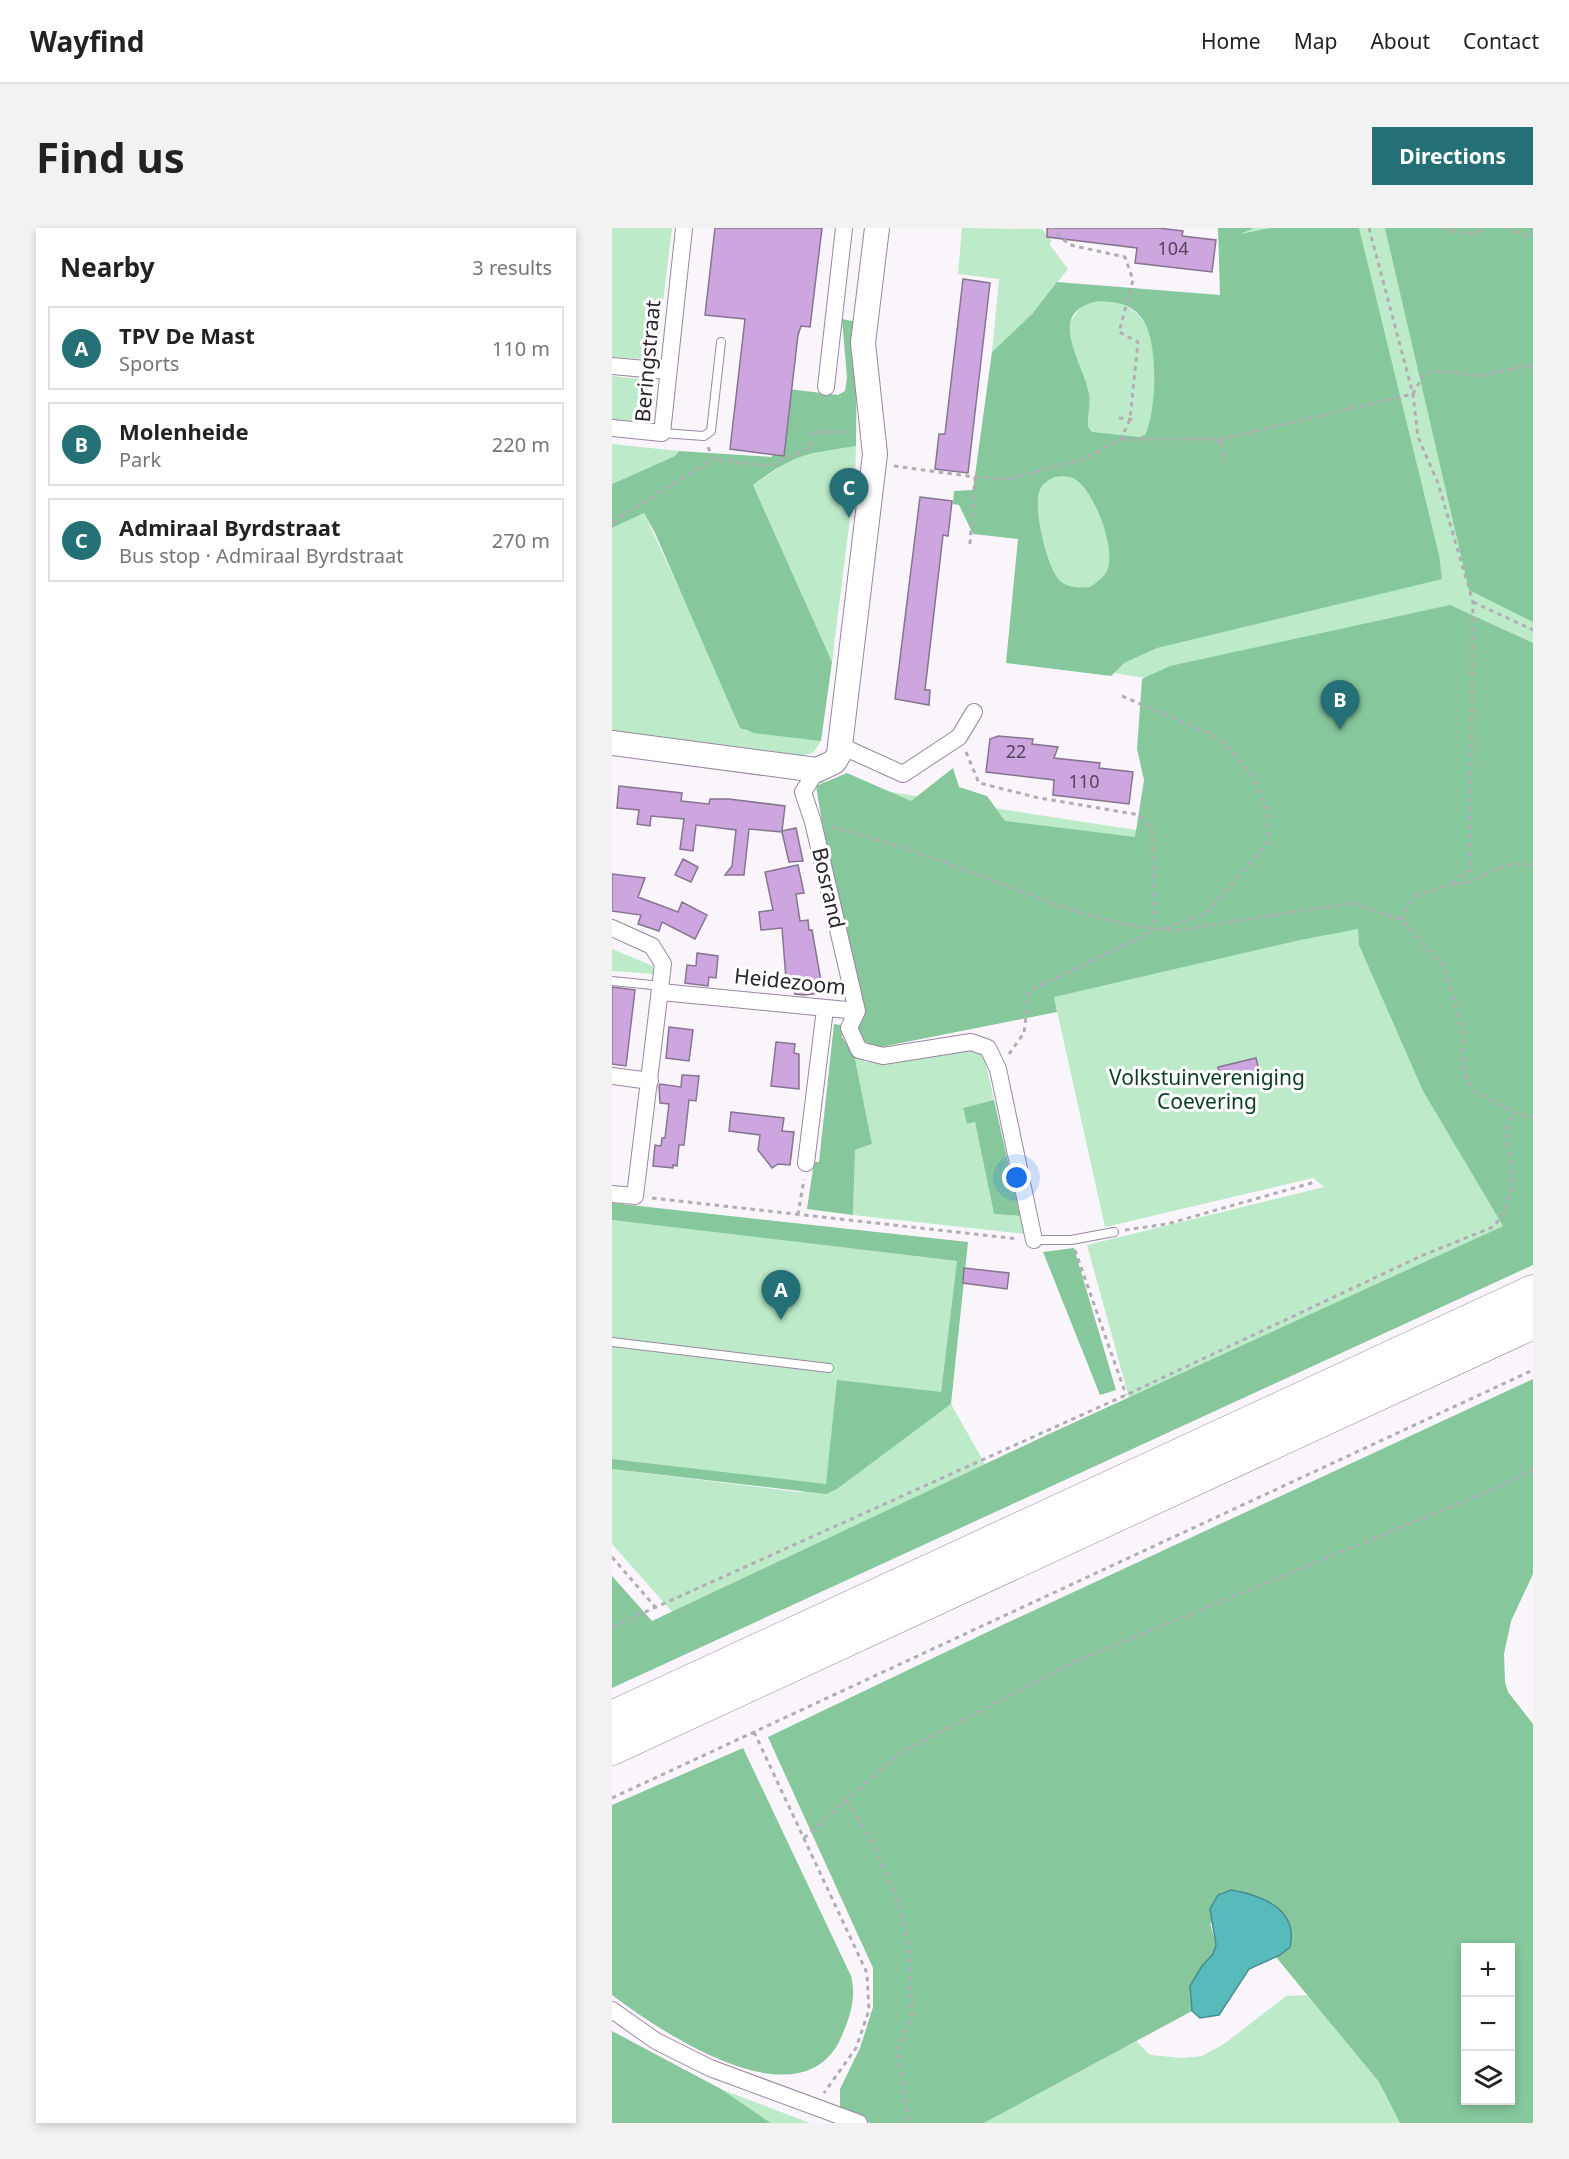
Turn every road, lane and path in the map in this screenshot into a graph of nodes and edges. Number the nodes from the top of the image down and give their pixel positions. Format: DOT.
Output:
graph roads {
  1 [pos="684,228"];
  2 [pos="844,228"];
  3 [pos="877,228"];
  4 [pos="1050,228"];
  5 [pos="1370,228"];
  6 [pos="1443,228"];
  7 [pos="1486,228"];
  8 [pos="1507,228"];
  9 [pos="1533,233"];
  10 [pos="721,342"];
  11 [pos="1533,365"];
  12 [pos="612,366"];
  13 [pos="668,371"];
  14 [pos="826,387"];
  15 [pos="1413,394"];
  16 [pos="1119,418"];
  17 [pos="1130,419"];
  18 [pos="1137,420"];
  19 [pos="612,428"];
  20 [pos="861,432"];
  21 [pos="662,433"];
  22 [pos="704,436"];
  23 [pos="1121,439"];
  24 [pos="1221,439"];
  25 [pos="1217,443"];
  26 [pos="713,459"];
  27 [pos="1226,462"];
  28 [pos="874,463"];
  29 [pos="975,477"];
  30 [pos="612,522"];
  31 [pos="970,544"];
  32 [pos="1473,602"];
  33 [pos="1533,630"];
  34 [pos="1122,696"];
  35 [pos="974,712"];
  36 [pos="959,737"];
  37 [pos="612,742"];
  38 [pos="841,746"];
  39 [pos="817,770"];
  40 [pos="813,822"];
  41 [pos="1533,865"];
  42 [pos="1449,885"];
  43 [pos="1402,920"];
  44 [pos="612,928"];
  45 [pos="1155,930"];
  46 [pos="612,981"];
  47 [pos="662,989"];
  48 [pos="825,1009"];
  49 [pos="857,1011"];
  50 [pos="998,1069"];
  51 [pos="612,1076"];
  52 [pos="650,1081"];
  53 [pos="1515,1113"];
  54 [pos="1533,1117"];
  55 [pos="806,1163"];
  56 [pos="1315,1182"];
  57 [pos="612,1194"];
  58 [pos="635,1196"];
  59 [pos="798,1215"];
  60 [pos="1114,1232"];
  61 [pos="1034,1240"];
  62 [pos="1071,1240"];
  63 [pos="1533,1291"];
  64 [pos="1533,1323"];
  65 [pos="612,1342"];
  66 [pos="829,1368"];
  67 [pos="1533,1370"];
  68 [pos="1126,1395"];
  69 [pos="1533,1469"];
  70 [pos="612,1557"];
  71 [pos="657,1609"];
  72 [pos="612,1628"];
  73 [pos="612,1717"];
  74 [pos="754,1732"];
  75 [pos="612,1749"];
  76 [pos="612,1798"];
  77 [pos="847,1801"];
  78 [pos="804,1838"];
  79 [pos="612,2010"];
  80 [pos="814,2106"];
  81 [pos="859,2123"];
  82 [pos="909,2123"];
  1 -- 13 [label="street, Beringstraat"];
  2 -- 14 [label="street"];
  3 -- 28 [label="street"];
  4 -- 17 [label="path"];
  5 -- 15 [label="path"];
  6 -- 7 [label="path"];
  8 -- 9 [label="path"];
  10 -- 22 [label="lane"];
  11 -- 15 [label="path"];
  12 -- 13 [label="street"];
  13 -- 21 [label="street, Beringstraat"];
  15 -- 24 [label="path"];
  15 -- 32 [label="path"];
  16 -- 17 [label="path"];
  17 -- 18 [label="path"];
  17 -- 23 [label="path"];
  19 -- 21 [label="street"];
  20 -- 26 [label="path"];
  21 -- 22 [label="lane, Beringstraat"];
  22 -- 26 [label="path"];
  23 -- 24 [label="path"];
  23 -- 29 [label="path"];
  24 -- 25 [label="path"];
  24 -- 27 [label="path"];
  26 -- 30 [label="path"];
  28 -- 29 [label="path"];
  28 -- 38 [label="street"];
  29 -- 31 [label="path"];
  32 -- 33 [label="path"];
  32 -- 42 [label="path"];
  34 -- 45 [label="path"];
  35 -- 36 [label="street"];
  36 -- 38 [label="street"];
  36 -- 45 [label="path"];
  37 -- 39 [label="street"];
  38 -- 39 [label="street, Bosrand"];
  39 -- 40 [label="street, Bosrand"];
  40 -- 45 [label="path"];
  40 -- 49 [label="street, Bosrand"];
  41 -- 42 [label="path"];
  42 -- 43 [label="path"];
  43 -- 45 [label="path"];
  43 -- 53 [label="path"];
  44 -- 47 [label="street"];
  45 -- 50 [label="path"];
  46 -- 47 [label="lane, Heidezoom"];
  47 -- 48 [label="street, Heidezoom"];
  47 -- 52 [label="street"];
  48 -- 49 [label="street, Heidezoom"];
  48 -- 55 [label="street"];
  49 -- 50 [label="street, Heidezoom"];
  50 -- 61 [label="street, Heidezoom"];
  51 -- 52 [label="street"];
  52 -- 58 [label="street"];
  53 -- 54 [label="path"];
  53 -- 68 [label="path"];
  55 -- 59 [label="path"];
  56 -- 60 [label="path"];
  57 -- 58 [label="street"];
  58 -- 59 [label="path"];
  59 -- 61 [label="path"];
  60 -- 62 [label="lane"];
  61 -- 62 [label="lane"];
  62 -- 68 [label="path"];
  63 -- 73 [label="highway"];
  64 -- 75 [label="highway"];
  65 -- 66 [label="lane"];
  67 -- 74 [label="path"];
  68 -- 71 [label="path"];
  69 -- 77 [label="path"];
  70 -- 71 [label="path"];
  71 -- 72 [label="path"];
  74 -- 76 [label="path"];
  74 -- 78 [label="path"];
  77 -- 78 [label="path"];
  77 -- 82 [label="path"];
  78 -- 80 [label="path"];
  79 -- 80 [label="street"];
  80 -- 81 [label="street"];
}
